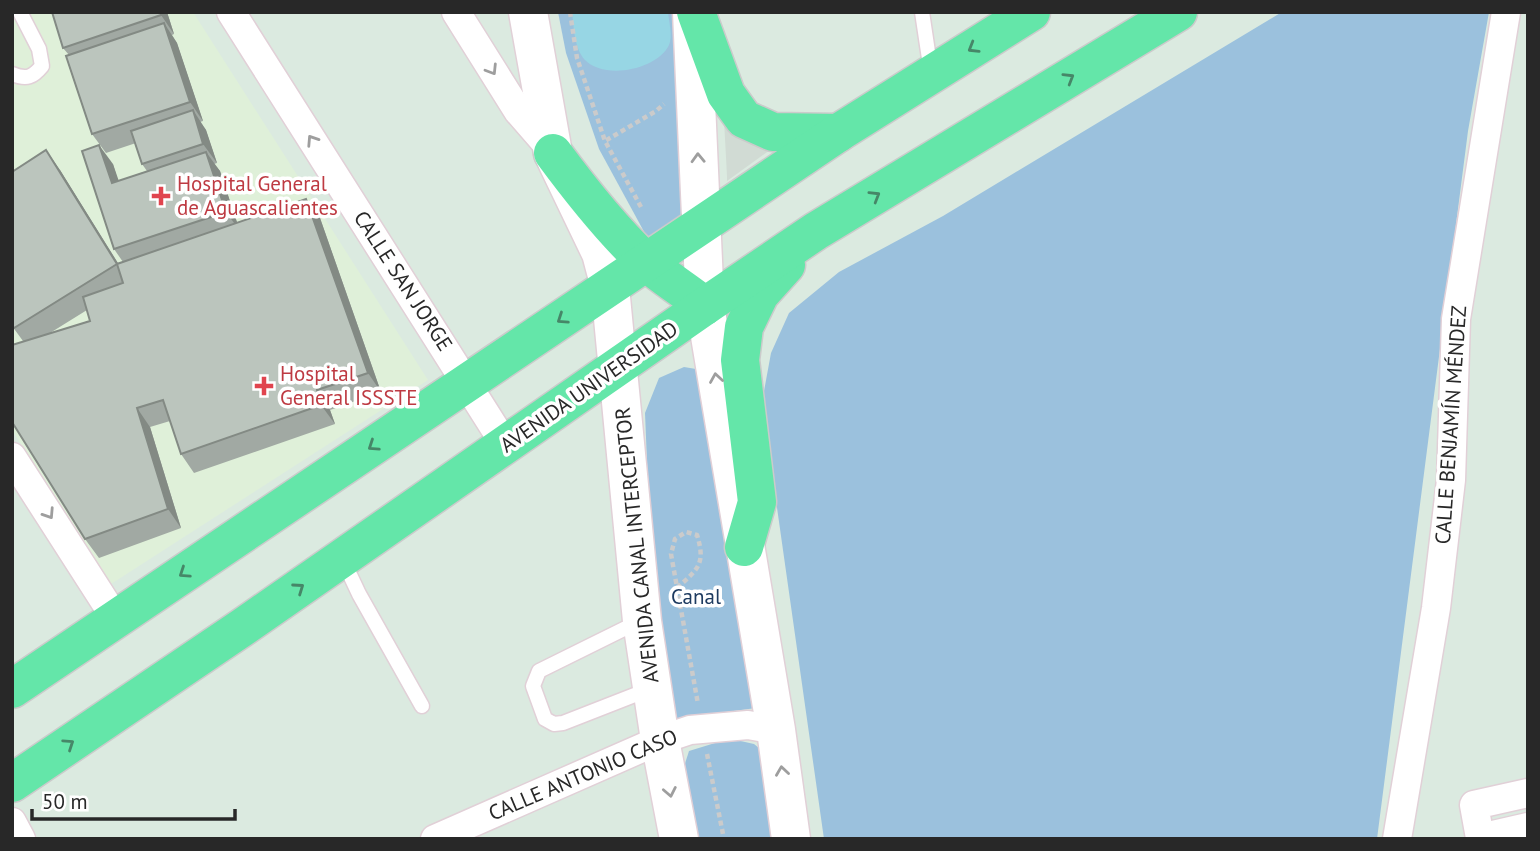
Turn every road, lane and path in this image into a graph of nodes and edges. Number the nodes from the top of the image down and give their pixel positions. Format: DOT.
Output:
graph roads {
  1 [pos="20,12"];
  2 [pos="231,12"];
  3 [pos="456,12"];
  4 [pos="528,12"];
  5 [pos="570,12"];
  6 [pos="694,12"];
  7 [pos="922,12"];
  8 [pos="1031,12"];
  9 [pos="1178,12"];
  10 [pos="1506,12"];
  11 [pos="931,73"];
  12 [pos="12,74"];
  13 [pos="673,96"];
  14 [pos="838,132"];
  15 [pos="605,141"];
  16 [pos="554,153"];
  17 [pos="643,212"];
  18 [pos="700,226"];
  19 [pos="816,231"];
  20 [pos="647,262"];
  21 [pos="610,287"];
  22 [pos="705,306"];
  23 [pos="618,367"];
  24 [pos="468,382"];
  25 [pos="506,446"];
  26 [pos="12,457"];
  27 [pos="744,547"];
  28 [pos="342,558"];
  29 [pos="677,588"];
  30 [pos="116,619"];
  31 [pos="642,621"];
  32 [pos="12,689"];
  33 [pos="651,689"];
  34 [pos="422,706"];
  35 [pos="699,712"];
  36 [pos="776,730"];
  37 [pos="660,740"];
  38 [pos="707,755"];
  39 [pos="12,783"];
  40 [pos="1528,793"];
  41 [pos="12,822"];
  42 [pos="1528,827"];
  43 [pos="21,839"];
  44 [pos="435,839"];
  45 [pos="678,839"];
  46 [pos="724,839"];
  47 [pos="791,839"];
  48 [pos="1397,839"];
  1 -- 12 [label="lane"];
  24 -- 2 [label="street, CALLE SAN JORGE, one-way"];
  3 -- 16 [label="street, one-way"];
  4 -- 16 [label="main road, AVENIDA CANAL INTERCEPTOR"];
  5 -- 15 [label="path"];
  6 -- 14 [label="main road"];
  18 -- 6 [label="main road, one-way"];
  7 -- 11 [label="lane"];
  8 -- 11 [label="main road, one-way"];
  19 -- 9 [label="main road, AVENIDA UNIVERSIDAD, one-way"];
  10 -- 48 [label="street, CALLE BENJAMÍN MÉNDEZ"];
  11 -- 14 [label="main road"];
  13 -- 15 [label="path"];
  14 -- 18 [label="main road"];
  15 -- 17 [label="path"];
  16 -- 20 [label="main road"];
  16 -- 21 [label="main road, AVENIDA CANAL INTERCEPTOR"];
  18 -- 20 [label="main road"];
  18 -- 22 [label="main road"];
  19 -- 22 [label="main road, AVENIDA UNIVERSIDAD"];
  19 -- 27 [label="main road"];
  20 -- 21 [label="main road"];
  20 -- 22 [label="main road"];
  21 -- 23 [label="main road, AVENIDA CANAL INTERCEPTOR"];
  21 -- 24 [label="main road, one-way"];
  22 -- 23 [label="main road, AVENIDA UNIVERSIDAD"];
  27 -- 22 [label="main road, one-way"];
  23 -- 25 [label="main road, AVENIDA UNIVERSIDAD"];
  23 -- 31 [label="main road, AVENIDA CANAL INTERCEPTOR"];
  24 -- 25 [label="street, CALLE SAN JORGE"];
  24 -- 30 [label="main road, one-way"];
  25 -- 28 [label="main road, AVENIDA UNIVERSIDAD"];
  26 -- 30 [label="street, one-way"];
  27 -- 36 [label="main road"];
  28 -- 34 [label="lane"];
  39 -- 28 [label="main road, AVENIDA UNIVERSIDAD, one-way"];
  29 -- 29 [label="path"];
  29 -- 35 [label="path"];
  30 -- 32 [label="main road"];
  31 -- 33 [label="main road, AVENIDA CANAL INTERCEPTOR"];
  31 -- 33 [label="lane"];
  33 -- 37 [label="main road, AVENIDA CANAL INTERCEPTOR"];
  36 -- 37 [label="street, CALLE ANTONIO CASO"];
  47 -- 36 [label="main road, one-way"];
  37 -- 44 [label="street, CALLE ANTONIO CASO"];
  37 -- 45 [label="main road, AVENIDA CANAL INTERCEPTOR, one-way"];
  38 -- 46 [label="path"];
  40 -- 42 [label="street"];
  41 -- 43 [label="street"];
}
